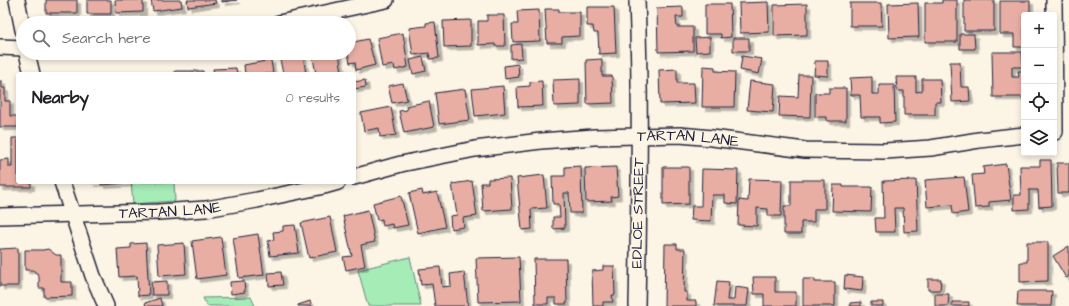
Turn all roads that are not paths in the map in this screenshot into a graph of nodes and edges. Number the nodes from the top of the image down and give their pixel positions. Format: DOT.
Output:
graph roads {
  1 [pos="17,0"];
  2 [pos="386,0"];
  3 [pos="637,0"];
  4 [pos="1054,0"];
  5 [pos="20,16"];
  6 [pos="312,16"];
  7 [pos="0,48"];
  8 [pos="16,48"];
  9 [pos="29,60"];
  10 [pos="32,72"];
  11 [pos="1059,132"];
  12 [pos="1021,135"];
  13 [pos="639,136"];
  14 [pos="356,176"];
  15 [pos="63,184"];
  16 [pos="331,184"];
  17 [pos="73,215"];
  18 [pos="0,216"];
  19 [pos="106,306"];
  20 [pos="637,306"];
  1 -- 5 [label="street"];
  2 -- 6 [label="street"];
  3 -- 13 [label="street, EDLOE STREET"];
  4 -- 11 [label="street"];
  7 -- 8 [label="street"];
  9 -- 10 [label="street"];
  12 -- 13 [label="street, TARTAN LANE"];
  13 -- 14 [label="street, TARTAN LANE"];
  13 -- 20 [label="street, EDLOE STREET"];
  15 -- 17 [label="street"];
  16 -- 17 [label="street, TARTAN LANE"];
  17 -- 18 [label="street, TARTAN LANE"];
  17 -- 19 [label="street"];
}
